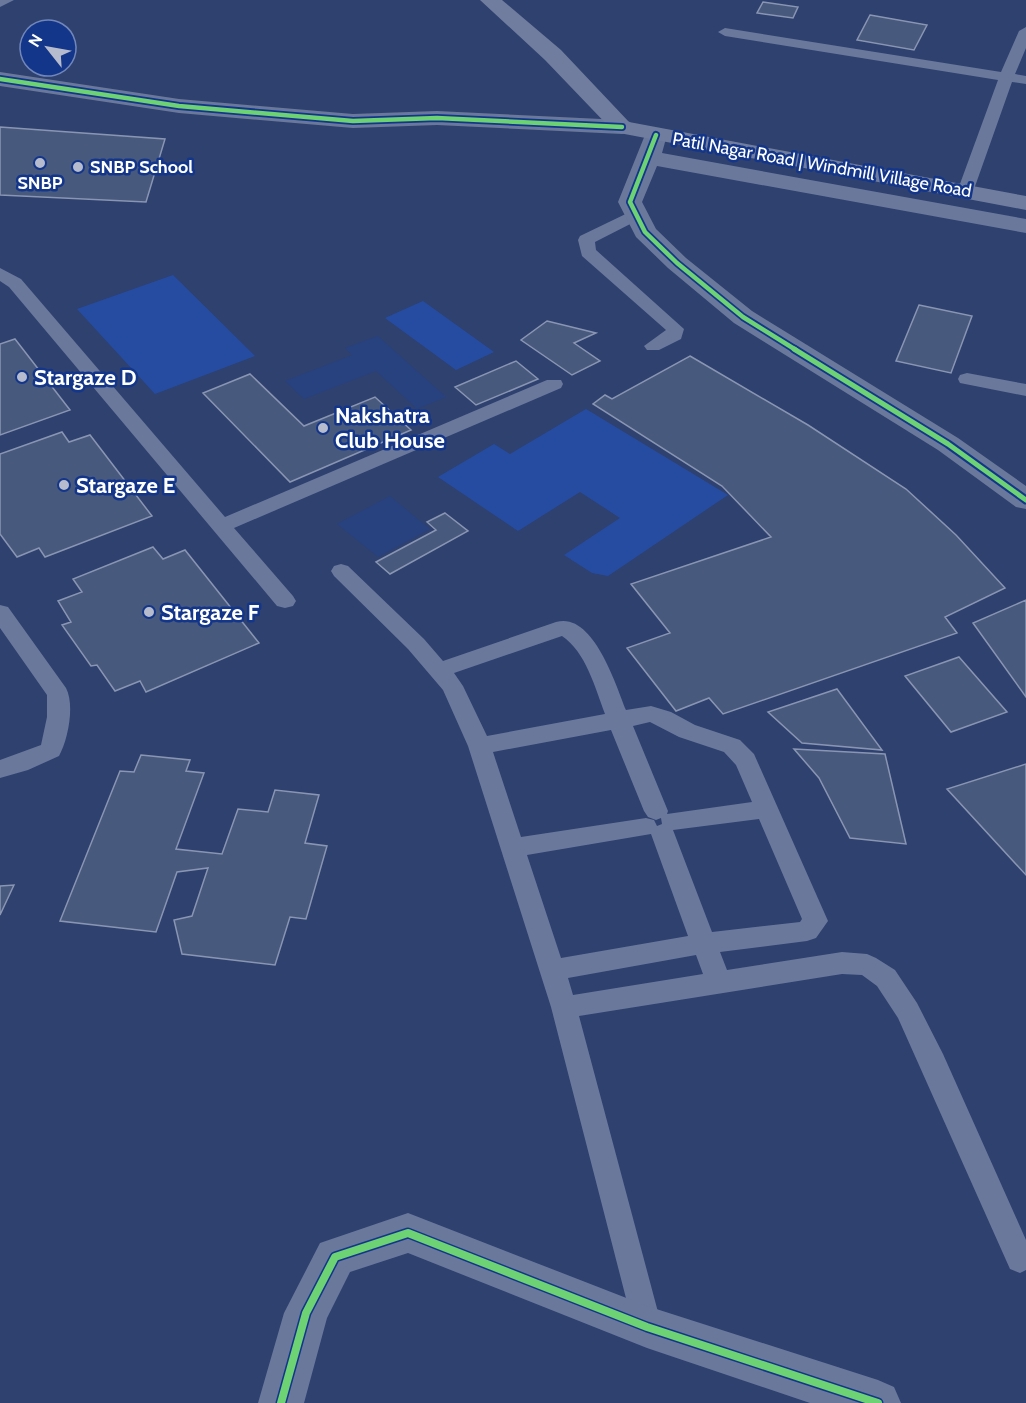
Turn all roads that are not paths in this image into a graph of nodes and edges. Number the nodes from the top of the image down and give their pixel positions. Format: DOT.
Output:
graph roads {
  1 [pos="8,0"];
  2 [pos="490,0"];
  3 [pos="0,3"];
  4 [pos="1026,31"];
  5 [pos="725,32"];
  6 [pos="1006,77"];
  7 [pos="0,78"];
  8 [pos="1026,80"];
  9 [pos="622,127"];
  10 [pos="652,147"];
  11 [pos="965,192"];
  12 [pos="1026,203"];
  13 [pos="636,214"];
  14 [pos="1026,226"];
  15 [pos="0,273"];
  16 [pos="653,346"];
  17 [pos="967,379"];
  18 [pos="554,384"];
  19 [pos="1026,390"];
  20 [pos="1026,500"];
  21 [pos="221,526"];
  22 [pos="341,571"];
  23 [pos="285,602"];
  24 [pos="0,612"];
  25 [pos="439,670"];
  26 [pos="621,719"];
  27 [pos="480,746"];
  28 [pos="0,769"];
  29 [pos="767,809"];
  30 [pos="659,823"];
  31 [pos="513,849"];
  32 [pos="705,943"];
  33 [pos="553,970"];
  34 [pos="718,981"];
  35 [pos="564,1007"];
  36 [pos="1020,1259"];
  37 [pos="646,1326"];
  38 [pos="281,1403"];
  39 [pos="878,1403"];
  1 -- 3 [label="lane"];
  2 -- 9 [label="street"];
  4 -- 6 [label="lane"];
  5 -- 6 [label="lane"];
  6 -- 8 [label="lane"];
  6 -- 11 [label="lane"];
  7 -- 9 [label="street"];
  9 -- 10 [label="street, Patil Nagar Road | Windmill Village Road"];
  10 -- 11 [label="street, Patil Nagar Road | Windmill Village Road"];
  10 -- 13 [label="street"];
  10 -- 14 [label="street"];
  11 -- 12 [label="street, Patil Nagar Road | Windmill Village Road"];
  13 -- 16 [label="lane"];
  13 -- 20 [label="street"];
  15 -- 21 [label="lane"];
  17 -- 19 [label="lane"];
  18 -- 21 [label="lane"];
  21 -- 23 [label="lane"];
  22 -- 25 [label="lane"];
  24 -- 28 [label="lane"];
  25 -- 26 [label="lane"];
  25 -- 27 [label="lane"];
  26 -- 27 [label="lane"];
  26 -- 29 [label="lane"];
  26 -- 30 [label="lane"];
  27 -- 31 [label="lane"];
  29 -- 30 [label="lane"];
  29 -- 32 [label="lane"];
  30 -- 31 [label="lane"];
  30 -- 32 [label="lane"];
  31 -- 33 [label="lane"];
  32 -- 33 [label="lane"];
  32 -- 34 [label="lane"];
  33 -- 35 [label="lane"];
  34 -- 35 [label="lane"];
  34 -- 36 [label="lane"];
  35 -- 37 [label="lane"];
  37 -- 38 [label="street"];
  37 -- 39 [label="street"];
}
